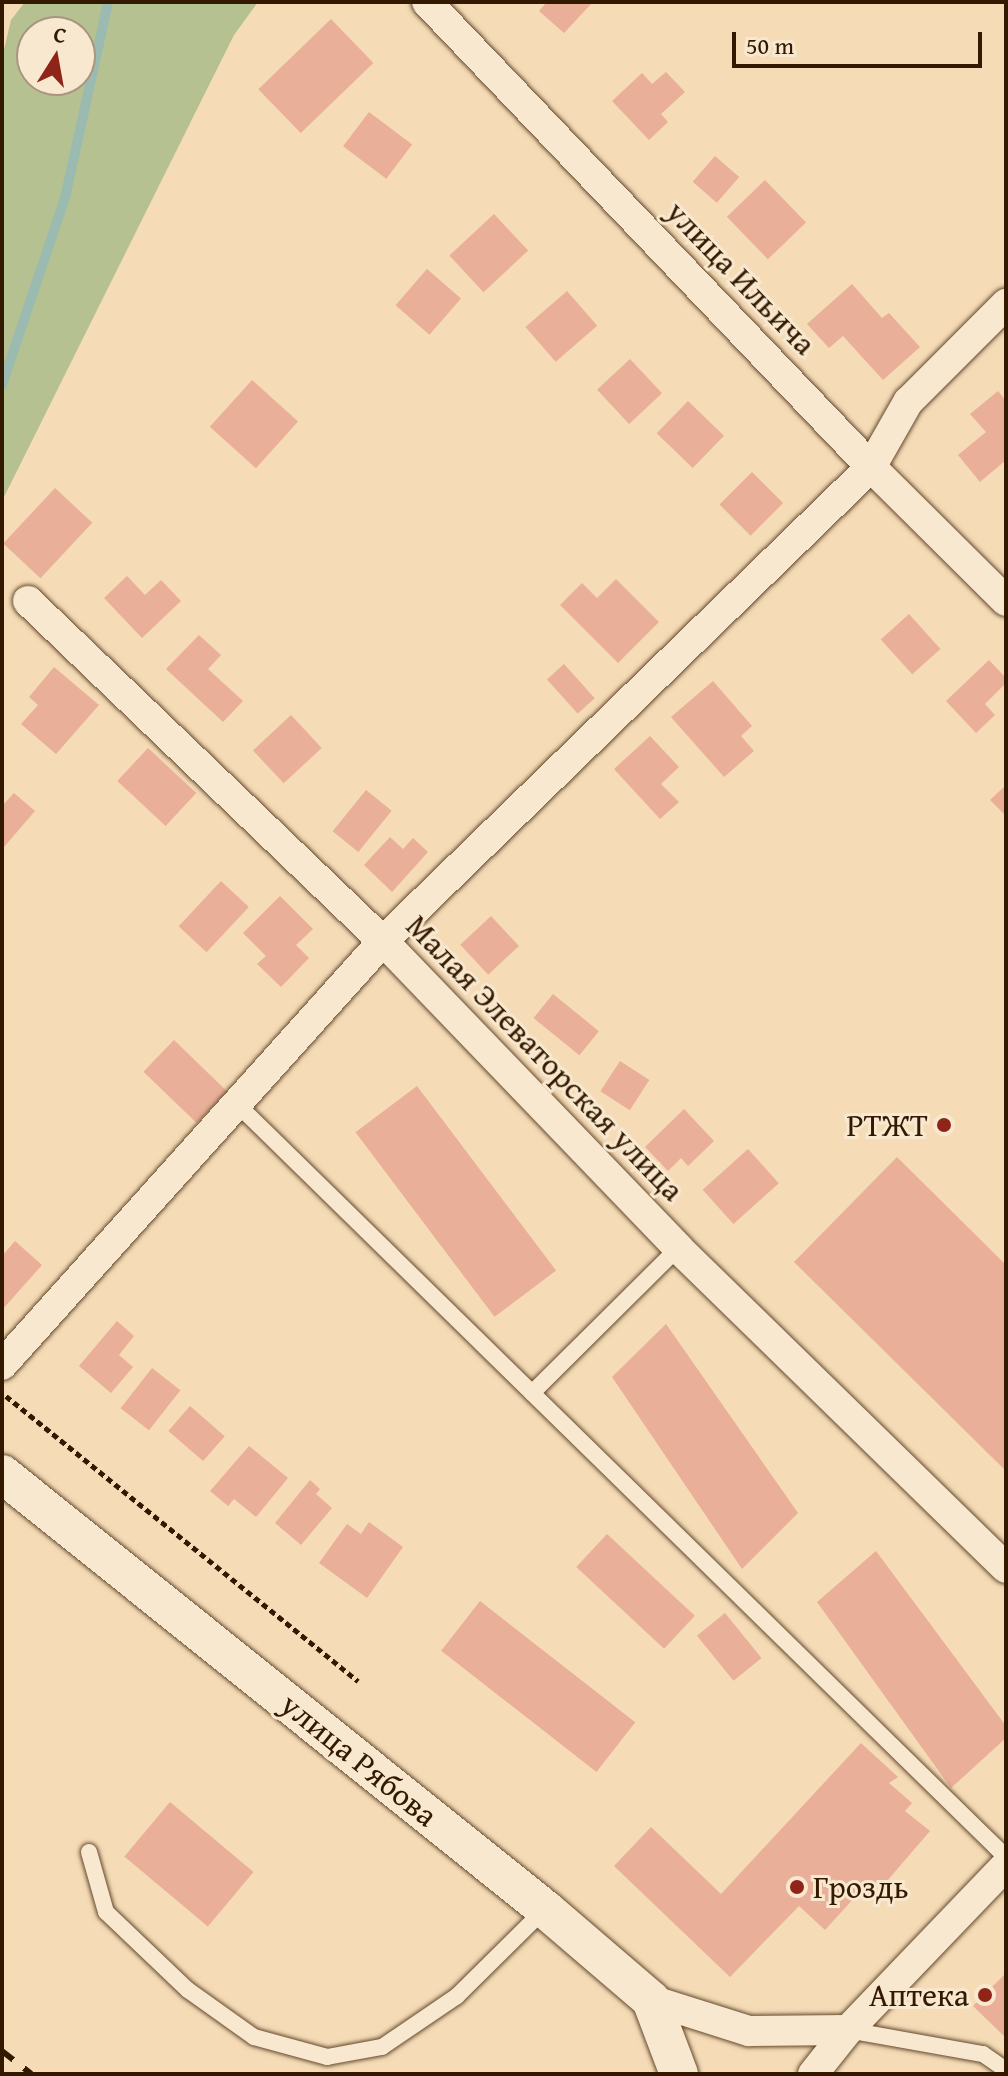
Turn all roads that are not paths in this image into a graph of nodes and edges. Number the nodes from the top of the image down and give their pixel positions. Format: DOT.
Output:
graph roads {
  1 [pos="427,2"];
  2 [pos="1006,304"];
  3 [pos="871,467"];
  4 [pos="28,601"];
  5 [pos="1006,601"];
  6 [pos="383,941"];
  7 [pos="237,1104"];
  8 [pos="678,1248"];
  9 [pos="2,1365"];
  10 [pos="532,1393"];
  11 [pos="2,1474"];
  12 [pos="1006,1568"];
  13 [pos="89,1852"];
  14 [pos="1006,1857"];
  15 [pos="1006,1865"];
  16 [pos="545,1909"];
  17 [pos="651,2000"];
  18 [pos="848,2030"];
  19 [pos="1006,2070"];
  20 [pos="679,2074"];
  21 [pos="813,2074"];
  1 -- 3 [label="street, улица Ильича"];
  2 -- 3 [label="street"];
  3 -- 5 [label="street, улица Ильича"];
  3 -- 6 [label="street"];
  4 -- 6 [label="street, Малая Элеваторская улица"];
  6 -- 7 [label="street"];
  6 -- 8 [label="street, Малая Элеваторская улица"];
  7 -- 9 [label="street"];
  7 -- 10 [label="lane"];
  8 -- 10 [label="lane"];
  8 -- 12 [label="street, Малая Элеваторская улица"];
  10 -- 14 [label="lane"];
  11 -- 16 [label="street, улица Рябова"];
  13 -- 16 [label="lane"];
  15 -- 18 [label="street"];
  16 -- 17 [label="street, улица Рябова"];
  17 -- 18 [label="street"];
  17 -- 20 [label="street, улица Рябова"];
  18 -- 19 [label="lane"];
  18 -- 21 [label="street"];
}
